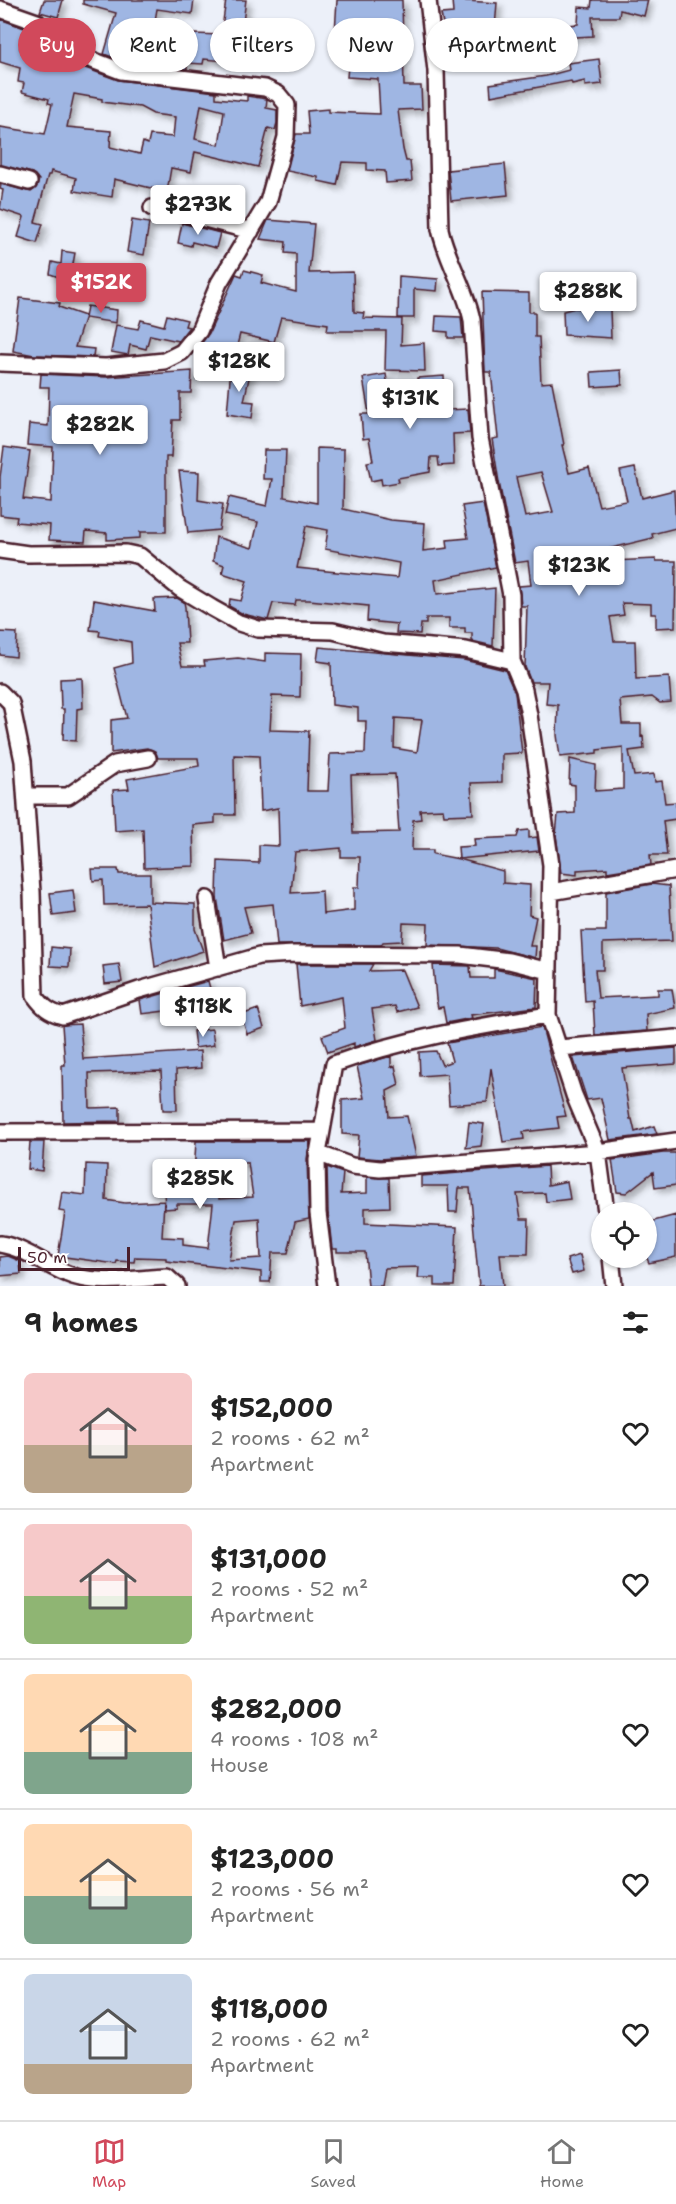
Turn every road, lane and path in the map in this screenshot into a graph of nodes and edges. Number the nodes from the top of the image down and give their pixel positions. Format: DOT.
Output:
graph roads {
  1 [pos="428,0"];
  2 [pos="0,9"];
  3 [pos="0,174"];
  4 [pos="29,182"];
  5 [pos="152,208"];
  6 [pos="250,231"];
  7 [pos="0,363"];
  8 [pos="0,550"];
  9 [pos="512,660"];
  10 [pos="0,692"];
  11 [pos="148,758"];
  12 [pos="26,796"];
  13 [pos="676,870"];
  14 [pos="551,892"];
  15 [pos="207,899"];
  16 [pos="218,968"];
  17 [pos="549,971"];
  18 [pos="548,1015"];
  19 [pos="676,1038"];
  20 [pos="559,1048"];
  21 [pos="320,1131"];
  22 [pos="0,1132"];
  23 [pos="676,1141"];
  24 [pos="598,1152"];
  25 [pos="317,1153"];
  26 [pos="605,1202"];
  27 [pos="0,1244"];
  28 [pos="611,1268"];
  29 [pos="609,1285"];
  30 [pos="177,1286"];
  31 [pos="327,1286"];
  1 -- 9 [label="street"];
  2 -- 6 [label="street"];
  3 -- 4 [label="street"];
  5 -- 6 [label="street"];
  6 -- 7 [label="street"];
  8 -- 9 [label="street"];
  9 -- 14 [label="street"];
  10 -- 12 [label="street"];
  11 -- 12 [label="street"];
  12 -- 16 [label="street"];
  13 -- 14 [label="street"];
  14 -- 17 [label="street"];
  15 -- 16 [label="street"];
  16 -- 17 [label="street"];
  17 -- 18 [label="street"];
  18 -- 20 [label="street"];
  18 -- 21 [label="street"];
  19 -- 20 [label="street"];
  20 -- 24 [label="street"];
  21 -- 22 [label="street"];
  21 -- 25 [label="street"];
  23 -- 24 [label="street"];
  24 -- 25 [label="street"];
  24 -- 26 [label="street"];
  25 -- 31 [label="street"];
  27 -- 30 [label="street"];
  28 -- 29 [label="street"];
}
